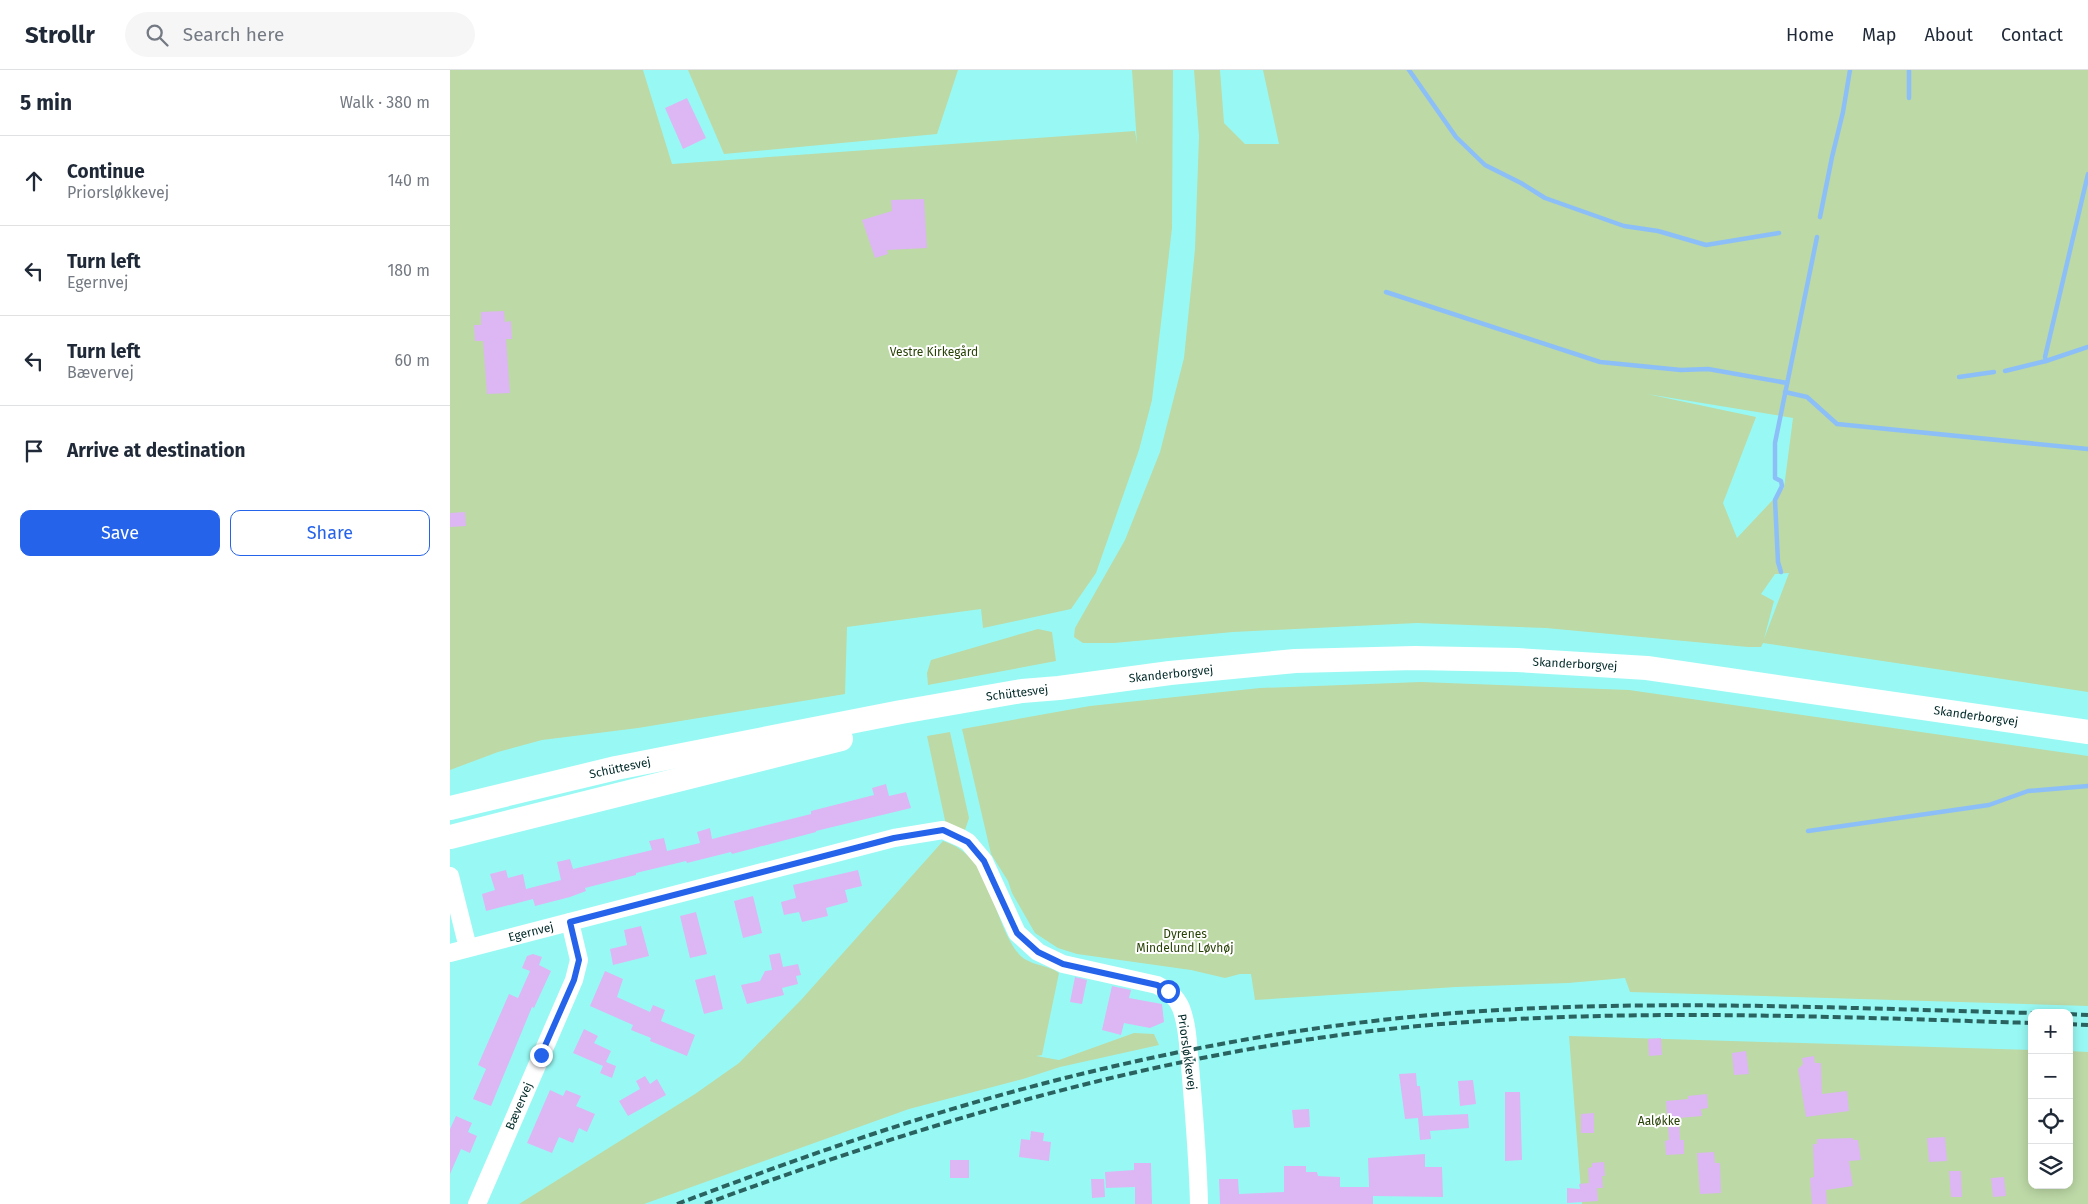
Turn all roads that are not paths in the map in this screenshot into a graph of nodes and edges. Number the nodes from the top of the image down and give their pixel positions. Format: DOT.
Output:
graph roads {
  1 [pos="1059,688"];
  2 [pos="2088,732"];
  3 [pos="450,808"];
  4 [pos="943,830"];
  5 [pos="450,837"];
  6 [pos="450,876"];
  7 [pos="570,922"];
  8 [pos="468,948"];
  9 [pos="450,953"];
  10 [pos="477,1204"];
  11 [pos="1199,1204"];
  1 -- 2 [label="main road, Skanderborgvej"];
  1 -- 3 [label="main road, Schüttesvej"];
  1 -- 5 [label="main road, Schüttesvej"];
  4 -- 7 [label="street, Egernvej"];
  4 -- 11 [label="street, Priorsløkkevej"];
  6 -- 8 [label="street"];
  7 -- 8 [label="street, Egernvej"];
  7 -- 10 [label="street, Bævervej"];
  8 -- 9 [label="street, Egernvej"];
}
